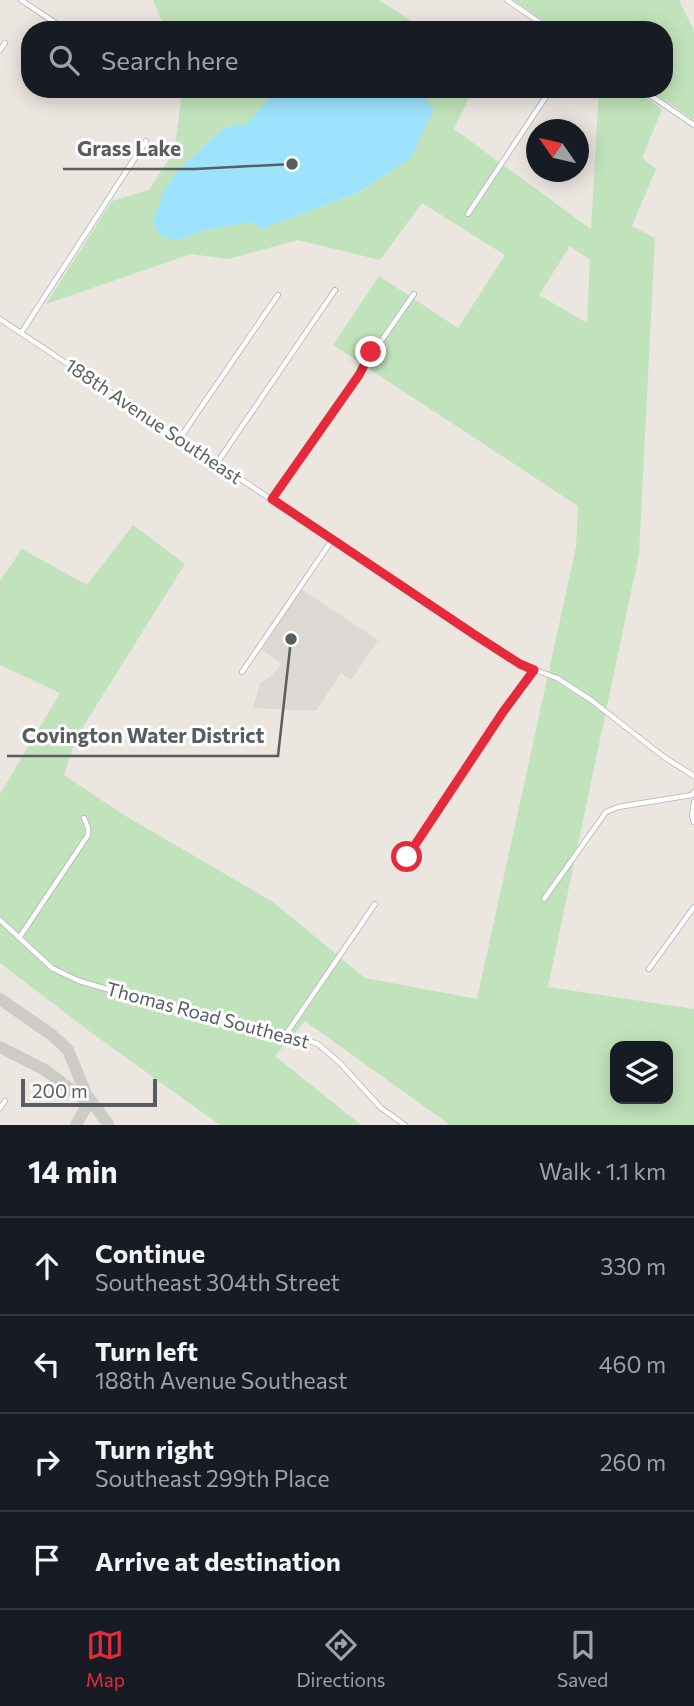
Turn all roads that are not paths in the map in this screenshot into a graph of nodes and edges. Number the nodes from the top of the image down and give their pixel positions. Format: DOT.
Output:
graph roads {
  1 [pos="21,0"];
  2 [pos="507,0"];
  3 [pos="52,21"];
  4 [pos="538,21"];
  5 [pos="5,43"];
  6 [pos="0,50"];
  7 [pos="545,98"];
  8 [pos="654,98"];
  9 [pos="694,125"];
  10 [pos="146,141"];
  11 [pos="468,214"];
  12 [pos="335,290"];
  13 [pos="414,293"];
  14 [pos="278,295"];
  15 [pos="0,319"];
  16 [pos="20,333"];
  17 [pos="180,438"];
  18 [pos="217,463"];
  19 [pos="272,499"];
  20 [pos="332,540"];
  21 [pos="534,670"];
  22 [pos="243,673"];
  23 [pos="694,776"];
  24 [pos="694,792"];
  25 [pos="694,802"];
  26 [pos="84,818"];
  27 [pos="694,822"];
  28 [pos="407,857"];
  29 [pos="544,899"];
  30 [pos="375,904"];
  31 [pos="694,907"];
  32 [pos="0,920"];
  33 [pos="19,938"];
  34 [pos="649,969"];
  35 [pos="286,1034"];
  36 [pos="5,1101"];
  37 [pos="0,1108"];
  38 [pos="405,1125"];
  1 -- 3 [label="street"];
  2 -- 4 [label="street"];
  5 -- 6 [label="street"];
  7 -- 11 [label="street"];
  8 -- 9 [label="street"];
  10 -- 16 [label="street"];
  12 -- 18 [label="street"];
  13 -- 19 [label="street"];
  14 -- 17 [label="street"];
  15 -- 16 [label="street, 188th Avenue Southeast"];
  16 -- 17 [label="street, 188th Avenue Southeast"];
  17 -- 18 [label="street, 188th Avenue Southeast"];
  18 -- 19 [label="street, 188th Avenue Southeast"];
  19 -- 20 [label="street, 188th Avenue Southeast"];
  20 -- 21 [label="street, 188th Avenue Southeast"];
  20 -- 22 [label="street"];
  21 -- 23 [label="street, 188th Avenue Southeast"];
  21 -- 28 [label="street"];
  24 -- 29 [label="street"];
  25 -- 27 [label="street"];
  26 -- 33 [label="street"];
  30 -- 35 [label="street"];
  31 -- 34 [label="street"];
  32 -- 33 [label="street, Thomas Road Southeast"];
  33 -- 35 [label="street, Thomas Road Southeast"];
  35 -- 38 [label="street, Thomas Road Southeast"];
  36 -- 37 [label="street"];
}
